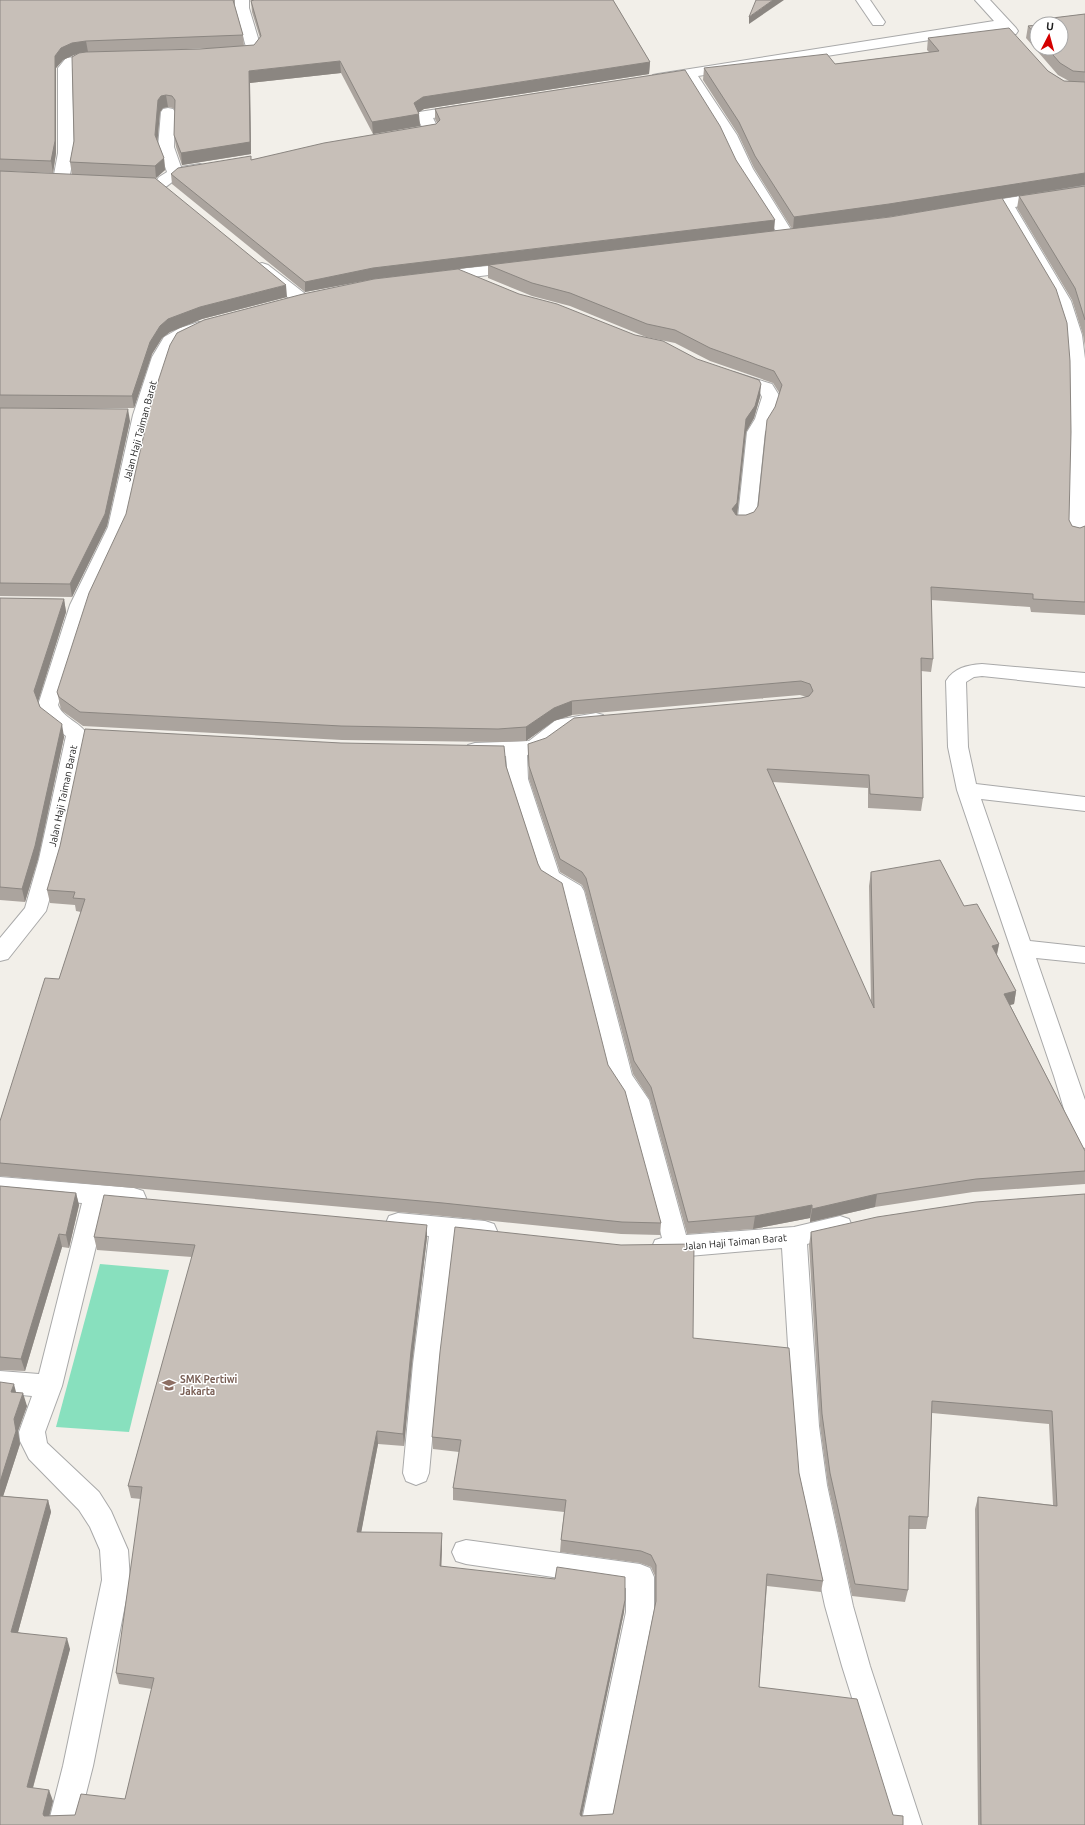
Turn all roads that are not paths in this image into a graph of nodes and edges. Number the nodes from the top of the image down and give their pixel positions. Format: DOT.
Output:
graph roads {
  1 [pos="863,0"];
  2 [pos="982,0"];
  3 [pos="242,4"];
  4 [pos="256,6"];
  5 [pos="878,22"];
  6 [pos="1005,24"];
  7 [pos="1019,40"];
  8 [pos="215,54"];
  9 [pos="111,58"];
  10 [pos="689,73"];
  11 [pos="642,80"];
  12 [pos="479,106"];
  13 [pos="168,112"];
  14 [pos="392,137"];
  15 [pos="214,166"];
  16 [pos="174,173"];
  17 [pos="61,180"];
  18 [pos="160,188"];
  19 [pos="1085,191"];
  20 [pos="1005,204"];
  21 [pos="958,211"];
  22 [pos="787,236"];
  23 [pos="253,260"];
  24 [pos="533,266"];
  25 [pos="459,274"];
  26 [pos="422,278"];
  27 [pos="493,288"];
  28 [pos="280,306"];
  29 [pos="214,323"];
  30 [pos="717,371"];
  31 [pos="1081,374"];
  32 [pos="742,522"];
  33 [pos="1077,533"];
  34 [pos="1085,680"];
  35 [pos="613,718"];
  36 [pos="458,750"];
  37 [pos="516,750"];
  38 [pos="967,790"];
  39 [pos="1085,804"];
  40 [pos="1021,948"];
  41 [pos="0,953"];
  42 [pos="1085,955"];
  43 [pos="1085,1139"];
  44 [pos="0,1187"];
  45 [pos="96,1195"];
  46 [pos="159,1201"];
  47 [pos="380,1221"];
  48 [pos="861,1222"];
  49 [pos="443,1227"];
  50 [pos="508,1233"];
  51 [pos="794,1237"];
  52 [pos="643,1246"];
  53 [pos="676,1247"];
  54 [pos="0,1382"];
  55 [pos="49,1386"];
  56 [pos="416,1473"];
  57 [pos="466,1552"];
  58 [pos="63,1825"];
  59 [pos="596,1825"];
  60 [pos="907,1825"];
  1 -- 5 [label="street"];
  2 -- 6 [label="street"];
  3 -- 4 [label="street"];
  3 -- 8 [label="street"];
  6 -- 7 [label="street"];
  6 -- 10 [label="street"];
  9 -- 17 [label="street"];
  10 -- 11 [label="street"];
  10 -- 22 [label="street"];
  12 -- 14 [label="street"];
  13 -- 16 [label="street"];
  15 -- 16 [label="street"];
  16 -- 18 [label="street"];
  19 -- 20 [label="street"];
  20 -- 21 [label="street"];
  20 -- 31 [label="street"];
  23 -- 28 [label="street"];
  24 -- 25 [label="street"];
  25 -- 26 [label="street"];
  25 -- 27 [label="street"];
  29 -- 41 [label="street, Jalan Haji Taiman Barat"];
  30 -- 32 [label="street"];
  31 -- 33 [label="street"];
  34 -- 38 [label="street"];
  35 -- 37 [label="street"];
  36 -- 37 [label="street"];
  37 -- 53 [label="street"];
  38 -- 39 [label="street"];
  38 -- 40 [label="street"];
  40 -- 42 [label="street"];
  40 -- 43 [label="street"];
  44 -- 45 [label="street"];
  45 -- 46 [label="street"];
  45 -- 55 [label="street"];
  47 -- 49 [label="street"];
  48 -- 51 [label="street, Jalan Haji Taiman Barat"];
  49 -- 50 [label="street"];
  49 -- 56 [label="street"];
  51 -- 53 [label="street, Jalan Haji Taiman Barat"];
  51 -- 60 [label="street"];
  52 -- 53 [label="street, Jalan Haji Taiman Barat"];
  54 -- 55 [label="street"];
  55 -- 58 [label="street"];
  57 -- 59 [label="street"];
}
